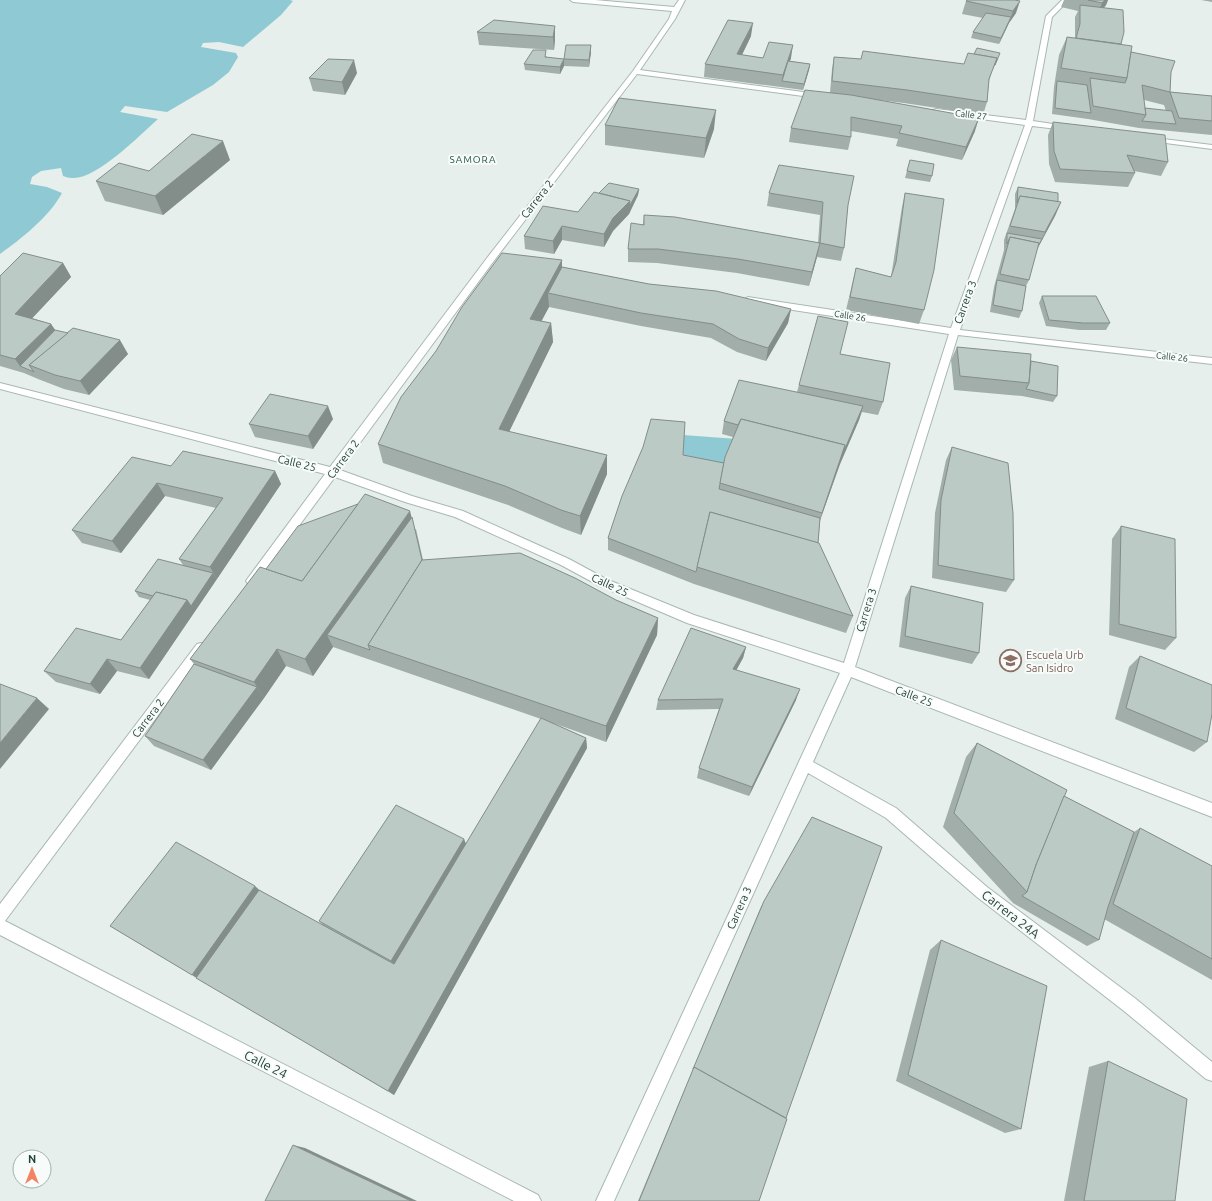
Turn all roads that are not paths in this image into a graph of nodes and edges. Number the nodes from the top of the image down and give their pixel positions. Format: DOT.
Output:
graph roads {
  1 [pos="573,0"];
  2 [pos="1066,0"];
  3 [pos="679,4"];
  4 [pos="635,72"];
  5 [pos="824,96"];
  6 [pos="926,110"];
  7 [pos="1029,123"];
  8 [pos="1074,129"];
  9 [pos="1143,138"];
  10 [pos="1212,147"];
  11 [pos="742,299"];
  12 [pos="954,332"];
  13 [pos="1212,361"];
  14 [pos="0,386"];
  15 [pos="333,472"];
  16 [pos="248,586"];
  17 [pos="209,637"];
  18 [pos="848,670"];
  19 [pos="804,764"];
  20 [pos="1212,810"];
  21 [pos="0,916"];
  22 [pos="0,927"];
  23 [pos="1212,1073"];
  24 [pos="532,1201"];
  25 [pos="605,1201"];
  1 -- 3 [label="street"];
  2 -- 7 [label="street, Carrera 3"];
  3 -- 4 [label="street, Carrera 2"];
  4 -- 5 [label="street"];
  4 -- 15 [label="street, Carrera 2"];
  6 -- 7 [label="street, Calle 27"];
  7 -- 8 [label="street, Calle 27"];
  7 -- 12 [label="street, Carrera 3"];
  9 -- 10 [label="street"];
  11 -- 12 [label="street, Calle 26"];
  12 -- 13 [label="street, Calle 26"];
  12 -- 18 [label="street, Carrera 3"];
  14 -- 15 [label="street, Calle 25"];
  15 -- 16 [label="street, Carrera 2"];
  15 -- 18 [label="street, Calle 25"];
  17 -- 21 [label="street, Carrera 2"];
  18 -- 19 [label="street, Carrera 3"];
  18 -- 20 [label="street, Calle 25"];
  19 -- 23 [label="street, Carrera 24A"];
  19 -- 25 [label="street, Carrera 3"];
  22 -- 24 [label="street, Calle 24"];
}
